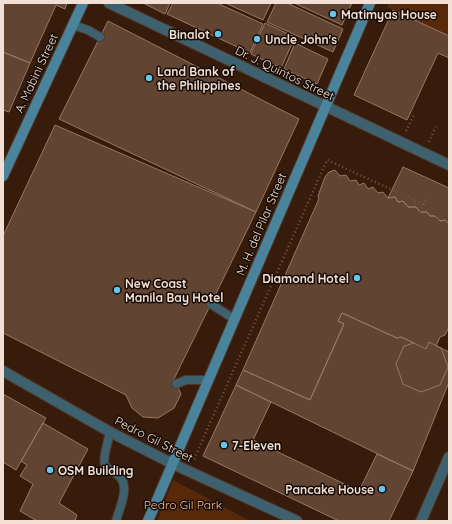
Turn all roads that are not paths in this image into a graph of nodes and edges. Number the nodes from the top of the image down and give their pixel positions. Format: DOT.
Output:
graph roads {
  1 [pos="83,3"];
  2 [pos="109,3"];
  3 [pos="370,3"];
  4 [pos="73,25"];
  5 [pos="100,37"];
  6 [pos="325,106"];
  7 [pos="449,165"];
  8 [pos="3,176"];
  9 [pos="211,304"];
  10 [pos="234,319"];
  11 [pos="3,371"];
  12 [pos="208,380"];
  13 [pos="176,384"];
  14 [pos="110,432"];
  15 [pos="449,458"];
  16 [pos="173,464"];
  17 [pos="116,521"];
  18 [pos="148,521"];
  19 [pos="297,521"];
  20 [pos="420,521"];
  1 -- 4 [label="main road, A. Mabini Street"];
  2 -- 6 [label="street, Dr. J. Quintos Street"];
  3 -- 6 [label="main road, M. H. del Pilar Street"];
  4 -- 5 [label="lane"];
  4 -- 8 [label="main road, A. Mabini Street"];
  6 -- 7 [label="street, Dr. J. Quintos Street"];
  6 -- 10 [label="main road, M. H. del Pilar Street"];
  9 -- 10 [label="lane"];
  10 -- 12 [label="main road, M. H. del Pilar Street"];
  11 -- 14 [label="street, Pedro Gil Street"];
  12 -- 13 [label="lane"];
  12 -- 16 [label="main road, M. H. del Pilar Street"];
  14 -- 16 [label="street, Pedro Gil Street"];
  14 -- 17 [label="lane"];
  15 -- 20 [label="street"];
  16 -- 18 [label="main road, M. H. del Pilar Street"];
  16 -- 19 [label="street, Pedro Gil Street"];
}
